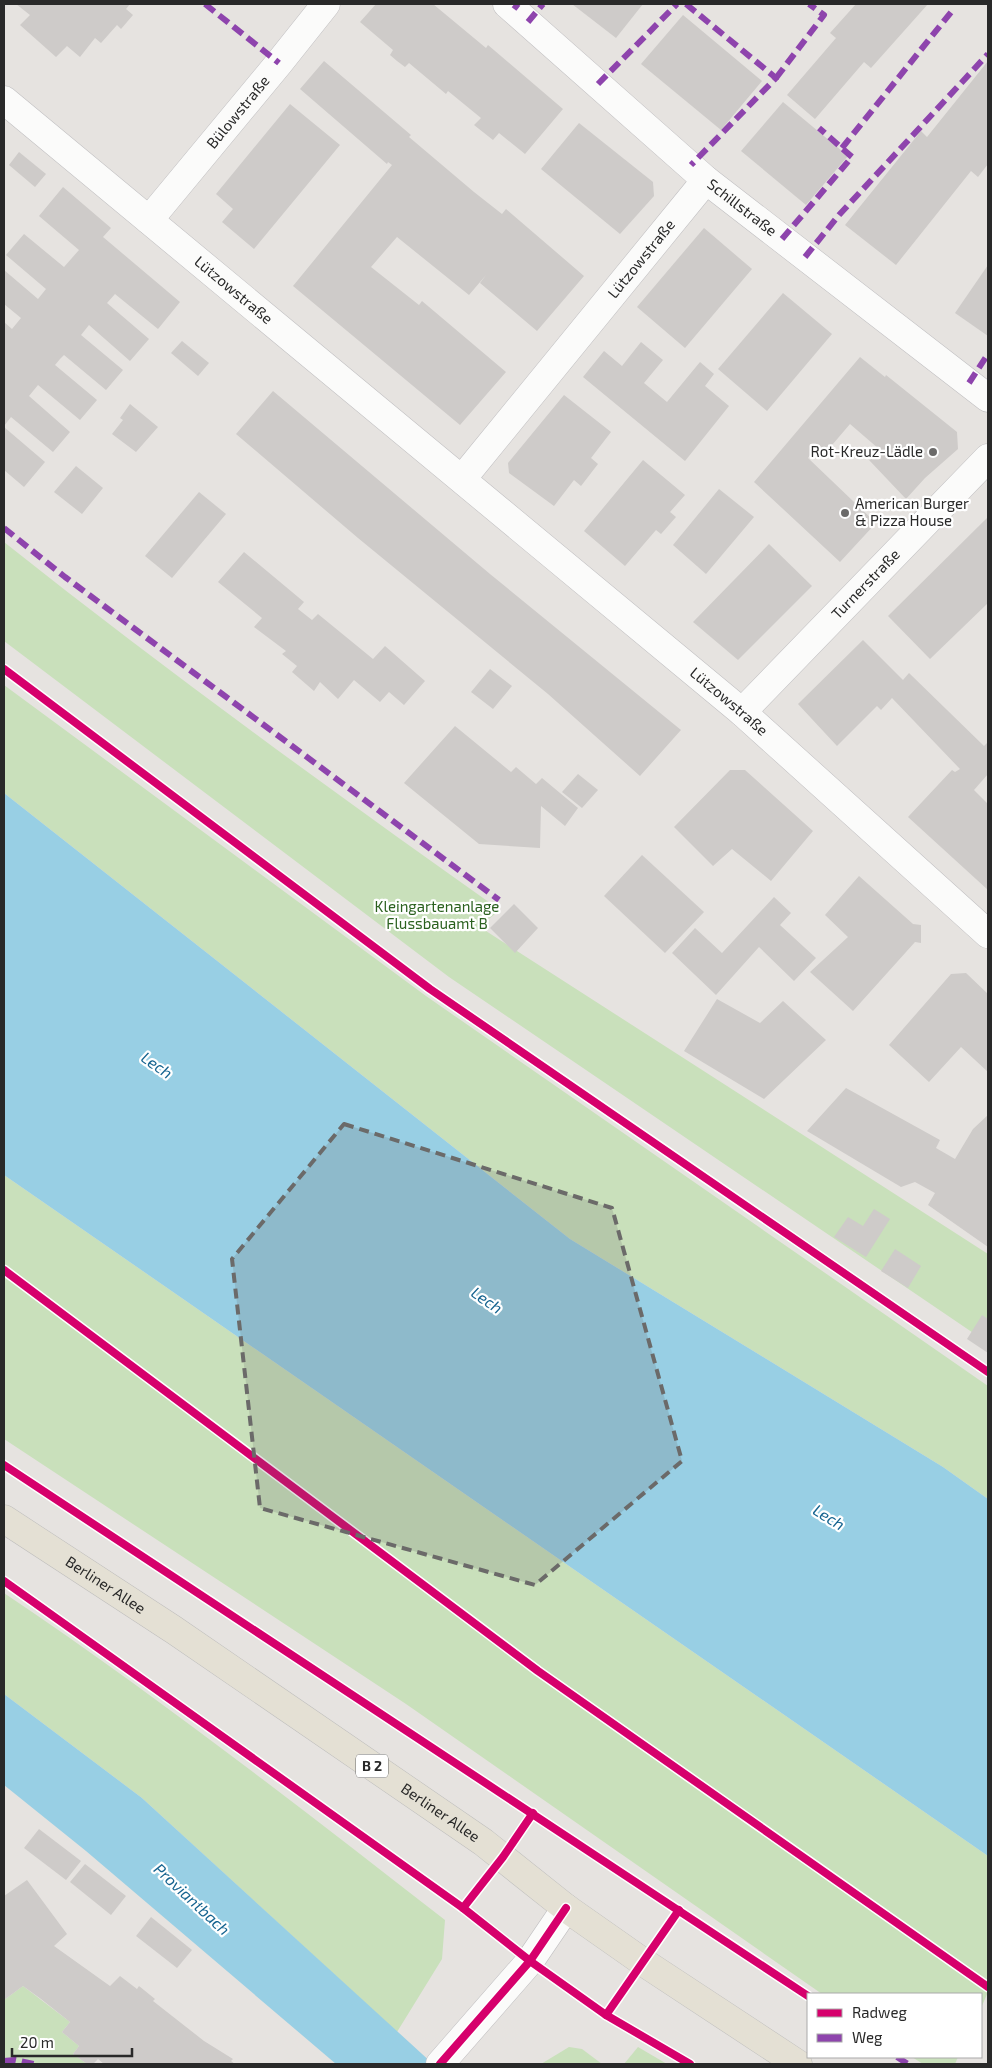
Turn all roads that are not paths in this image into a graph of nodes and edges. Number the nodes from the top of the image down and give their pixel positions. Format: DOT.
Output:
graph roads {
  1 [pos="326,4"];
  2 [pos="507,4"];
  3 [pos="4,100"];
  4 [pos="706,180"];
  5 [pos="149,220"];
  6 [pos="988,398"];
  7 [pos="988,458"];
  8 [pos="462,479"];
  9 [pos="742,712"];
  10 [pos="988,934"];
  11 [pos="4,1519"];
  12 [pos="566,1908"];
  13 [pos="447,2058"];
  14 [pos="798,2064"];
  1 -- 5 [label="street, Bülowstraße"];
  2 -- 4 [label="street, Schillstraße"];
  3 -- 5 [label="street, Lützowstraße"];
  4 -- 6 [label="street, Schillstraße"];
  4 -- 8 [label="street, Lützowstraße"];
  5 -- 8 [label="street, Lützowstraße"];
  7 -- 9 [label="street, Turnerstraße"];
  8 -- 9 [label="street, Lützowstraße"];
  9 -- 10 [label="street, Lützowstraße"];
  11 -- 12 [label="main road, Berliner Allee / B 2"];
  12 -- 13 [label="street"];
  12 -- 14 [label="main road, Berliner Allee / B 2"];
}
